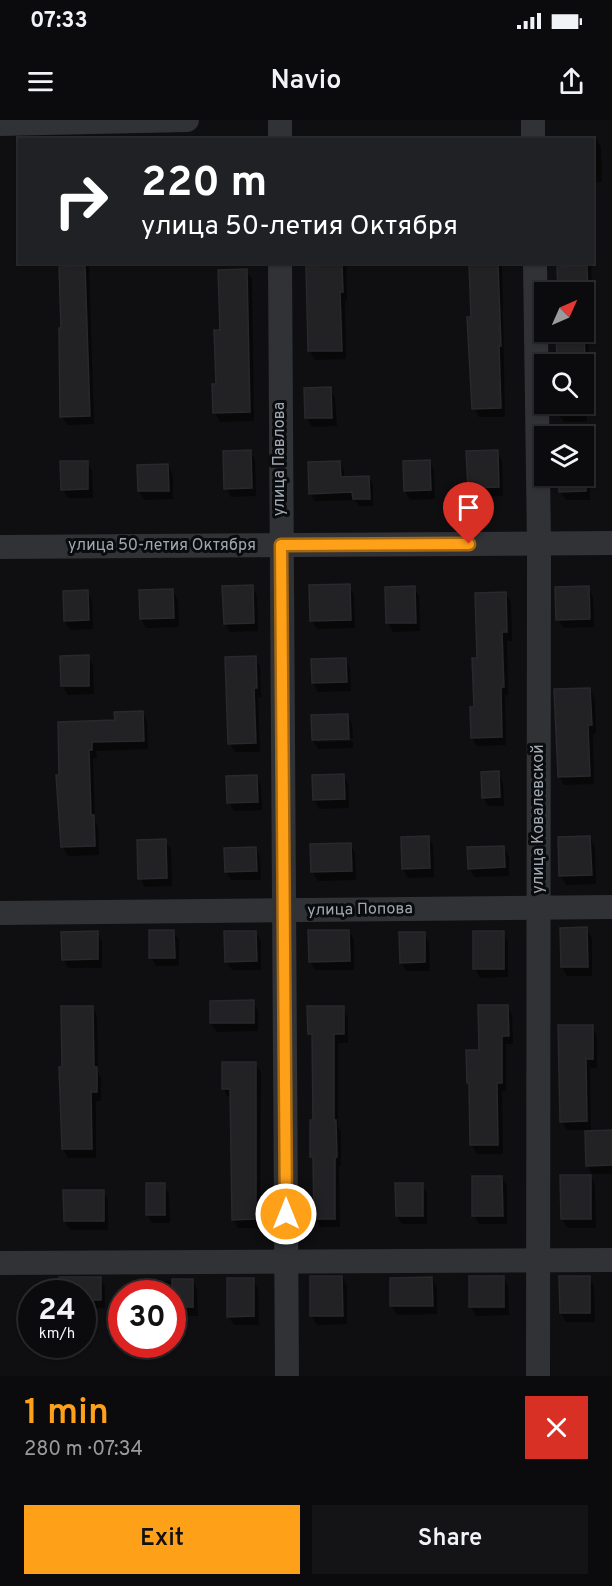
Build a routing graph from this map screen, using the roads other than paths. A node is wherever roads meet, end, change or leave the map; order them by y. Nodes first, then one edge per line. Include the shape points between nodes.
1 (187, 120) edge
2 (280, 120) edge
3 (533, 120) edge
4 (0, 124) edge
5 (280, 138) edge
6 (533, 138) edge
7 (280, 264) edge
8 (535, 264) edge
9 (539, 543) junction
10 (612, 543) edge
11 (281, 545) junction
12 (0, 547) edge
13 (612, 907) edge
14 (539, 908) junction
15 (283, 910) junction
16 (0, 914) edge
17 (539, 1260) junction
18 (612, 1260) edge
19 (286, 1261) junction
20 (0, 1263) edge
21 (287, 1376) edge
22 (538, 1376) edge

1 - 4 street
2 - 5 street
3 - 6 street
7 - 11 street, улица Павлова
8 - 9 street, улица Ковалевской
9 - 10 street, улица 50-летия Октября
9 - 11 street, улица 50-летия Октября
9 - 14 street, улица Ковалевской
11 - 12 street, улица 50-летия Октября
11 - 15 street, улица Павлова
13 - 14 street, улица Попова
14 - 15 street, улица Попова
14 - 17 street, улица Ковалевской
15 - 16 street, улица Попова
15 - 19 street, улица Павлова
17 - 18 street
17 - 19 street
17 - 22 street, улица Ковалевской
19 - 20 street
19 - 21 street, улица Павлова

